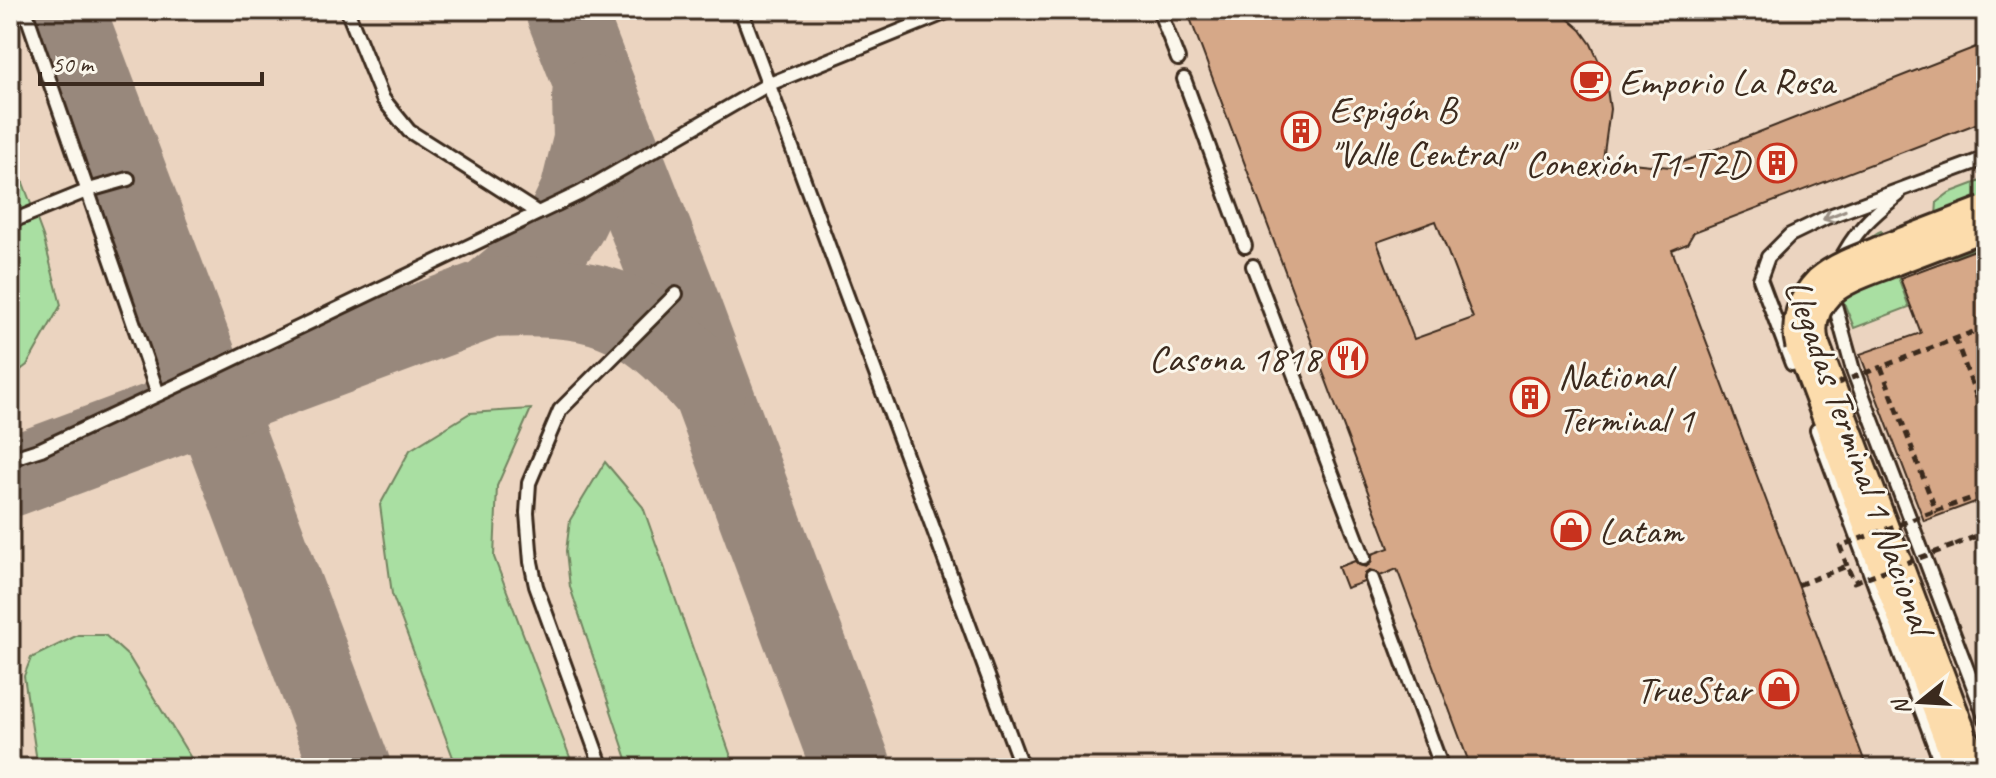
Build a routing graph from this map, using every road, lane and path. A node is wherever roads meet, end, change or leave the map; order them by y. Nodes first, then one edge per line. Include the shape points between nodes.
1 (25, 10) edge
2 (347, 10) edge
3 (741, 10) edge
4 (952, 10) edge
5 (1159, 10) edge
6 (1924, 10) edge
7 (1942, 10) edge
8 (1178, 59) dead end
9 (1184, 79) dead end
10 (767, 85) junction
11 (1986, 158) edge
12 (128, 179) dead end
13 (1907, 187) junction
14 (89, 190) junction
15 (538, 213) junction
16 (1986, 218) edge
17 (10, 222) edge
18 (1245, 246) dead end
19 (1253, 266) dead end
20 (676, 294) dead end
21 (1986, 327) edge
22 (1955, 338) junction
23 (1881, 367) junction
24 (1796, 374) dead end
25 (1838, 383) dead end
26 (158, 394) junction
27 (1812, 416) dead end
28 (1986, 422) edge
29 (10, 459) edge
30 (1986, 493) edge
31 (1936, 511) junction
32 (1986, 532) edge
33 (1884, 550) junction
34 (1364, 558) dead end
35 (1847, 566) junction
36 (1372, 579) dead end
37 (1798, 585) dead end
38 (1986, 719) edge
39 (602, 768) edge
40 (1022, 768) edge
41 (1442, 768) edge
42 (1943, 768) edge
43 (1967, 768) edge

1 - 14 lane
2 - 15 lane via 383,99 409,131
3 - 10 lane
4 - 10 lane
5 - 8 lane
6 - 7 lane
9 - 18 lane
10 - 15 lane
10 - 40 lane
11 - 13 lane, Llegadas Terminal 1 Nacional
12 - 14 lane
13 -> 24 lane, Llegadas Terminal 1 Nacional via 1790,235 1768,257 1760,279
13 - 38 lane via 1849,242 1833,275 1833,299 1853,370
14 - 17 lane
14 - 26 lane
15 - 26 lane
16 - 33 highway, bridge via 1855,269 1826,285 1806,316 1807,344
19 - 34 lane
20 - 39 lane via 560,410 529,483 527,513 536,586
21 - 22 path
22 - 23 path
22 - 28 path
23 - 25 path, bridge
23 - 31 path
26 - 29 lane
27 - 42 lane, Llegadas Terminal 1 Nacional
30 - 31 path
31 - 33 path, bridge
32 - 33 path, bridge via 1955,545
33 - 35 path, bridge via 1854,582
33 - 35 path, bridge via 1840,546
33 - 43 highway
35 - 37 path, bridge
36 - 41 lane

